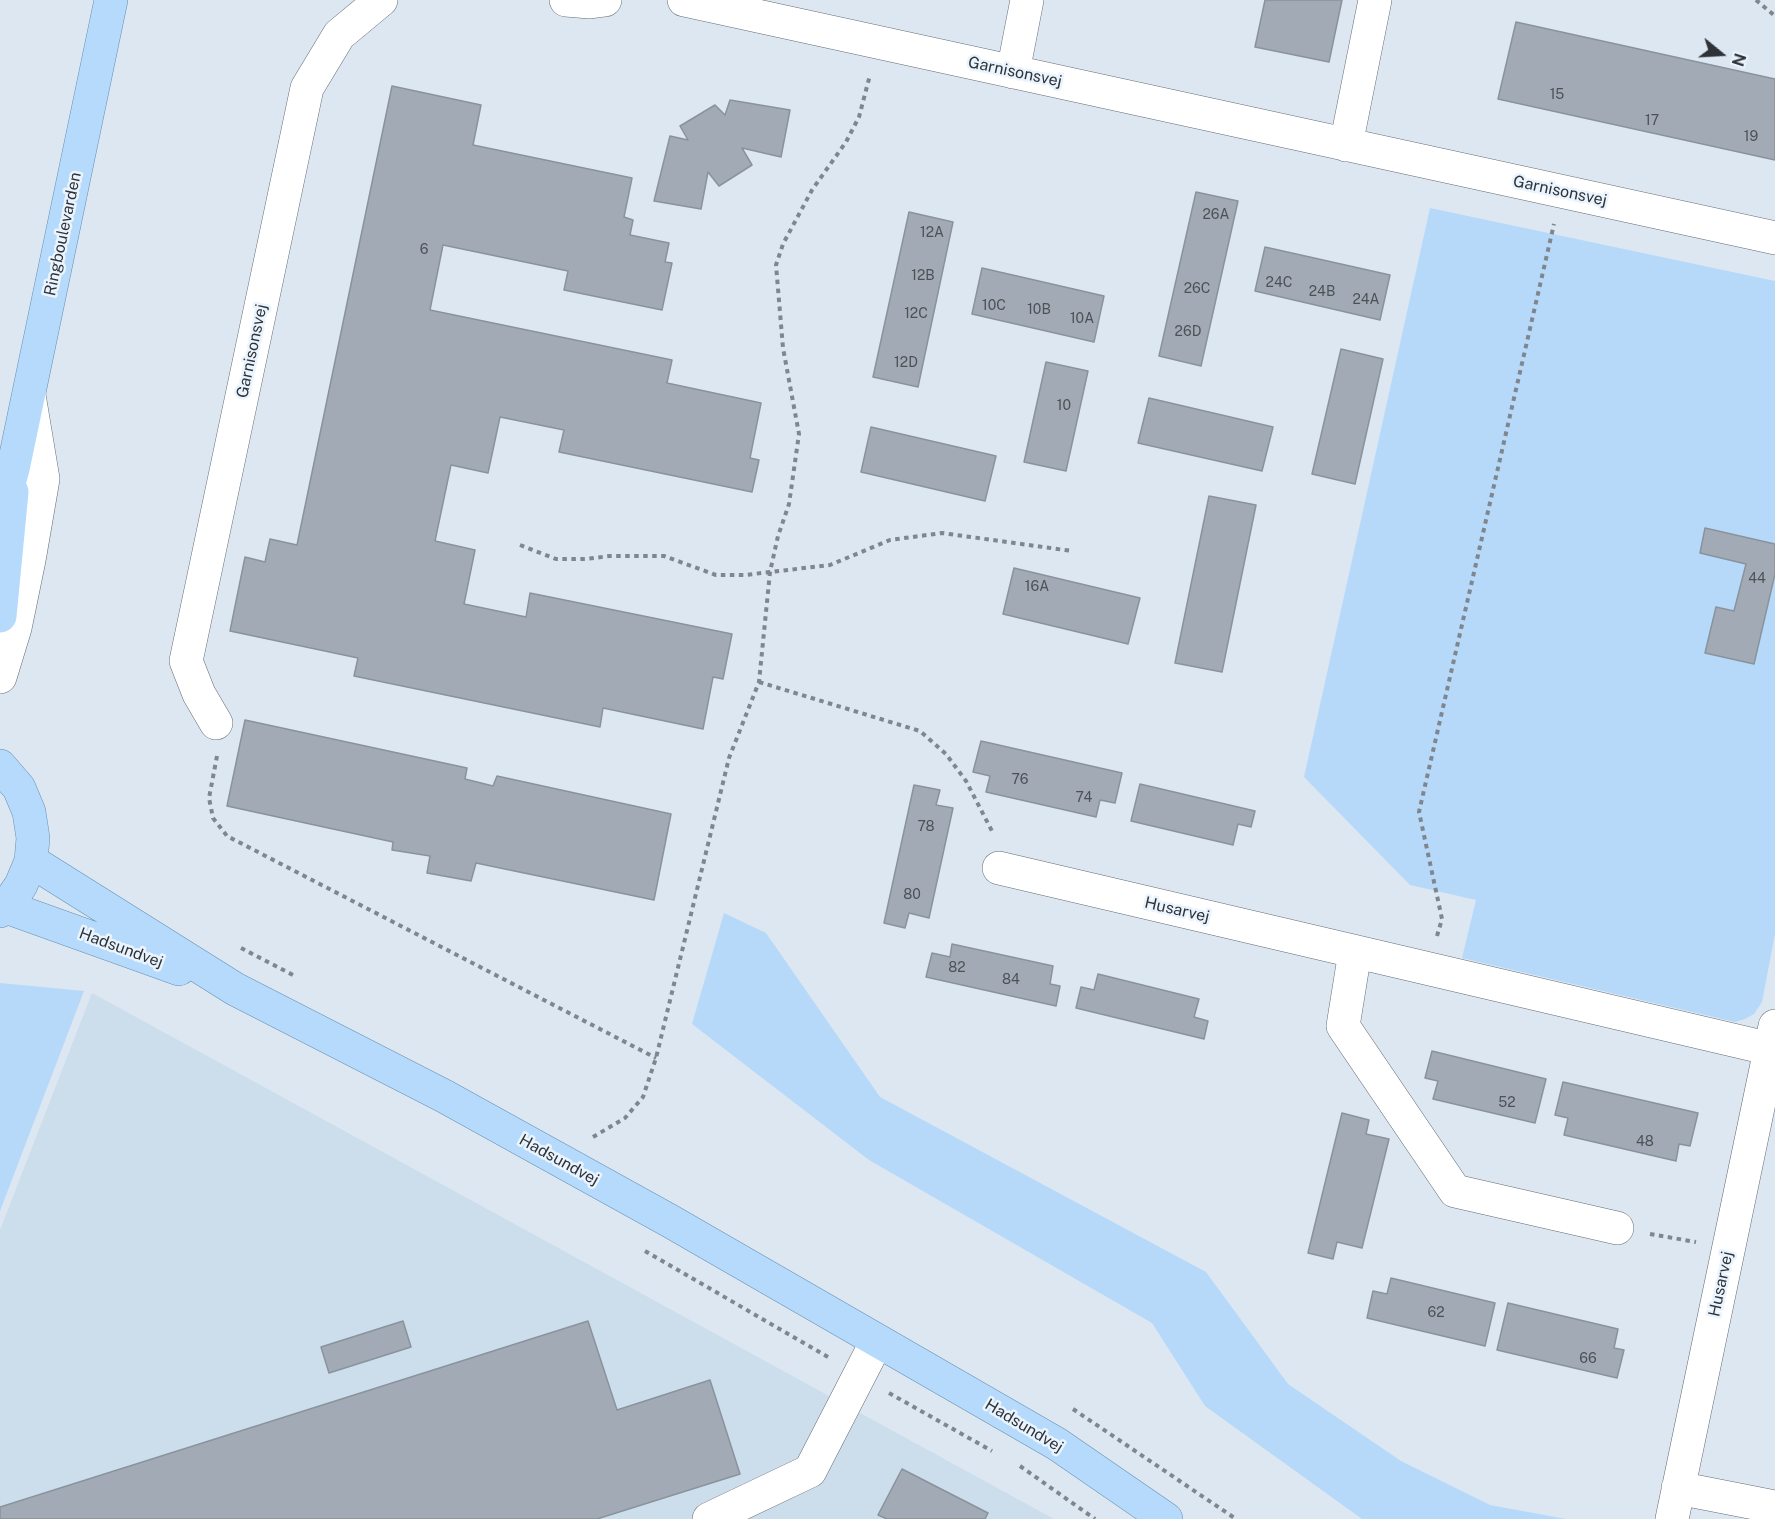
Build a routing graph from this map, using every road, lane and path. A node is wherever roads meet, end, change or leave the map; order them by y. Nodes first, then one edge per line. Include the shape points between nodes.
1 (111, 0) edge
2 (381, 0) edge
3 (566, 0) edge
4 (605, 0) edge
5 (684, 0) edge
6 (1027, 0) edge
7 (1375, 0) edge
8 (1756, 0) edge
9 (1775, 16) edge
10 (876, 42) junction
11 (1013, 72) junction
12 (1346, 144) junction
13 (1562, 192) junction
14 (1775, 238) edge
15 (29, 395) junction
16 (14, 469) junction
17 (0, 514) edge
18 (520, 545) dead end
19 (1072, 551) dead end
20 (770, 572) junction
21 (0, 616) edge
22 (0, 677) edge
23 (759, 681) junction
24 (216, 723) joint
25 (0, 766) edge
26 (31, 861) junction
27 (999, 868) joint
28 (3, 909) edge
29 (1355, 952) junction
30 (1429, 969) junction
31 (236, 989) junction
32 (1773, 1042) edge
33 (656, 1058) junction
34 (593, 1137) dead end
35 (1617, 1228) joint
36 (1729, 1248) junction
37 (644, 1250) dead end
38 (877, 1341) junction
39 (859, 1375) junction
40 (1000, 1455) dead end
41 (1010, 1461) dead end
42 (1678, 1488) junction
43 (753, 1508) edge
44 (1775, 1508) edge
45 (709, 1519) edge
46 (1095, 1519) edge
47 (1166, 1519) edge
48 (1672, 1519) edge

1 - 15 main road, Ringboulevarden
2 - 24 street, Garnisonsvej via 339,35 307,88 186,661
3 - 4 street
5 - 10 street, Garnisonsvej
6 - 11 street
7 - 12 street
8 - 9 path
10 - 11 street, Garnisonsvej
10 - 20 path via 859,117 812,190 776,265 783,348 799,434 789,504
11 - 12 street, Garnisonsvej
12 - 13 street, Garnisonsvej
13 - 14 street, Garnisonsvej
13 - 30 path via 1419,812 1442,920
15 - 16 main road, Ringboulevarden
15 - 22 street via 44,479 15,628
16 - 17 main road, Ringboulevarden
16 - 21 main road, Ringboulevarden
18 - 20 path via 556,559 664,556 717,575
19 - 20 path via 942,532 890,540 830,565
20 - 23 path
23 - 27 path via 920,731 946,754 966,781 993,833
23 - 33 path via 729,758
24 - 33 path via 217,758 209,798 213,818 227,836
25 - 26 main road via 19,788 29,812
26 - 28 main road via 21,885
26 - 31 main road, Hadsundvej
27 - 29 street, Husarvej
28 - 31 main road, Hadsundvej
29 - 30 street, Husarvej
29 - 35 street via 1343,1026 1455,1191
30 - 32 street, Husarvej
31 - 38 main road, Hadsundvej via 444,1096
32 - 36 street, Husarvej
33 - 34 path via 643,1097 625,1118
35 - 36 path
36 - 42 street, Husarvej
37 - 39 path
38 - 39 street
38 - 47 main road, Hadsundvej via 1057,1444
39 - 40 path
39 - 43 street via 810,1471
41 - 46 path
42 - 44 street
42 - 48 street, Husarvej
43 - 45 street

